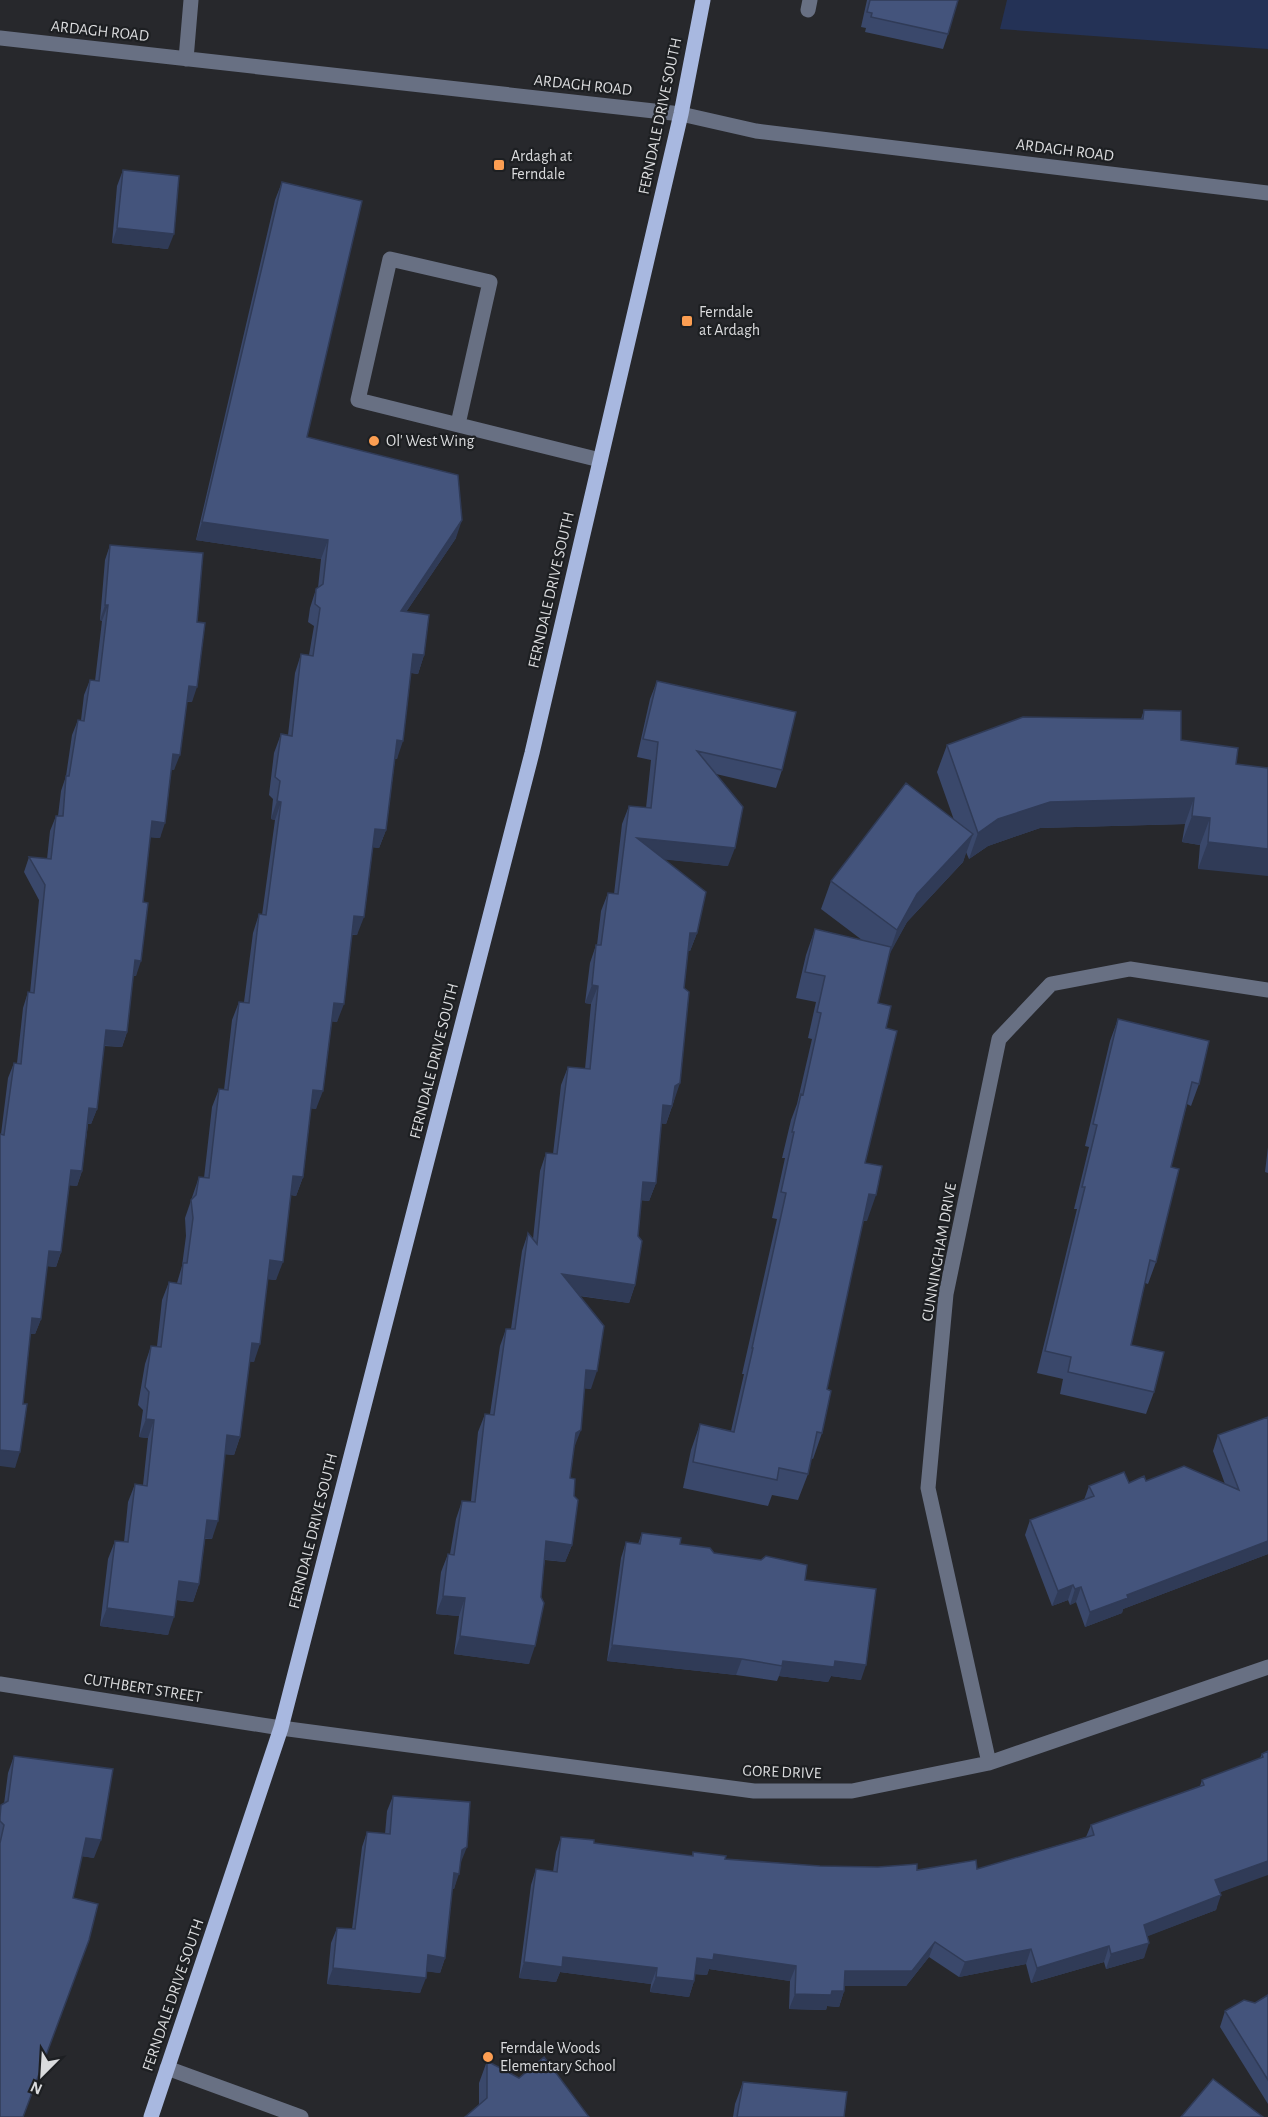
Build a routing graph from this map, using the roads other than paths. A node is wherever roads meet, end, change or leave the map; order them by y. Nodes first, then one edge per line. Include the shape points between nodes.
1 (191, 0) edge
2 (703, 0) edge
3 (0, 38) edge
4 (186, 59) junction
5 (681, 114) junction
6 (1268, 193) edge
7 (458, 424) junction
8 (600, 460) junction
9 (1268, 990) edge
10 (1268, 1667) edge
11 (0, 1684) edge
12 (281, 1728) junction
13 (989, 1763) junction
14 (167, 2068) junction
15 (151, 2117) edge
16 (302, 2117) edge

1 - 4 street
2 - 5 main road, FERNDALE DRIVE SOUTH
3 - 4 street, ARDAGH ROAD
4 - 5 street, ARDAGH ROAD
5 - 6 street, ARDAGH ROAD via 756,131
5 - 8 main road, FERNDALE DRIVE SOUTH
7 - 7 street via 358,400 390,259 490,282
7 - 8 street
8 - 12 main road, FERNDALE DRIVE SOUTH via 532,753
9 - 13 street, CUNNINGHAM DRIVE via 1130,969 1051,984 999,1039 946,1294 928,1488
10 - 13 street, GORE DRIVE
11 - 12 street, CUTHBERT STREET
12 - 13 street, GORE DRIVE via 754,1791 852,1791
12 - 14 main road, FERNDALE DRIVE SOUTH
14 - 15 main road, FERNDALE DRIVE SOUTH
14 - 16 street

